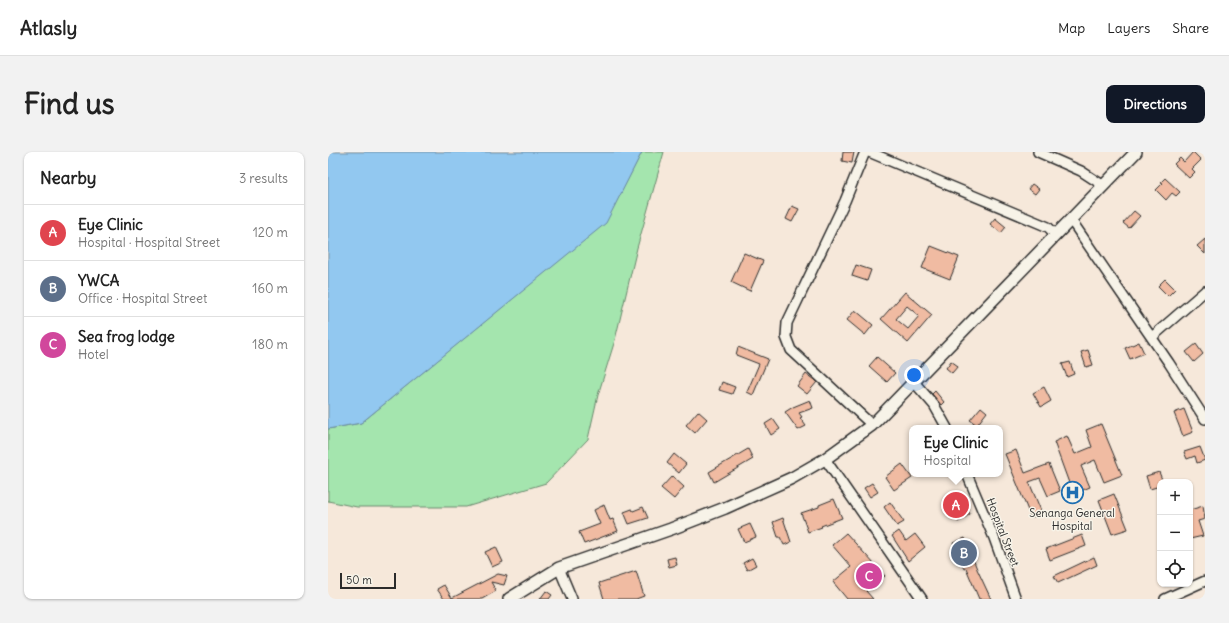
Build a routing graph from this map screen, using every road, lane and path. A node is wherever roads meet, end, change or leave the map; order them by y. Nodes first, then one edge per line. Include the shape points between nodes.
1 (865, 152) edge
2 (869, 152) edge
3 (1038, 152) edge
4 (1136, 152) edge
5 (1104, 186) junction
6 (1071, 220) junction
7 (1056, 235) junction
8 (1205, 291) edge
9 (1152, 337) junction
10 (914, 382) junction
11 (1205, 419) edge
12 (872, 425) junction
13 (945, 425) edge
14 (826, 459) junction
15 (968, 477) edge
16 (559, 568) junction
17 (1205, 581) edge
18 (509, 599) edge
19 (572, 599) edge
20 (922, 599) edge
21 (1016, 599) edge
22 (1165, 599) edge

1 - 12 street via 845,201 787,323 786,337 791,350
2 - 7 street via 1041,224
3 - 5 street via 1081,171
4 - 5 street
5 - 6 street
6 - 7 street
6 - 9 street
7 - 10 street
8 - 9 street
9 - 11 street
10 - 12 street
10 - 13 street via 934,405
12 - 14 street
14 - 16 street via 792,478 725,508
14 - 20 street
15 - 21 street, Hospital Street
16 - 18 street
16 - 19 street
17 - 22 street

